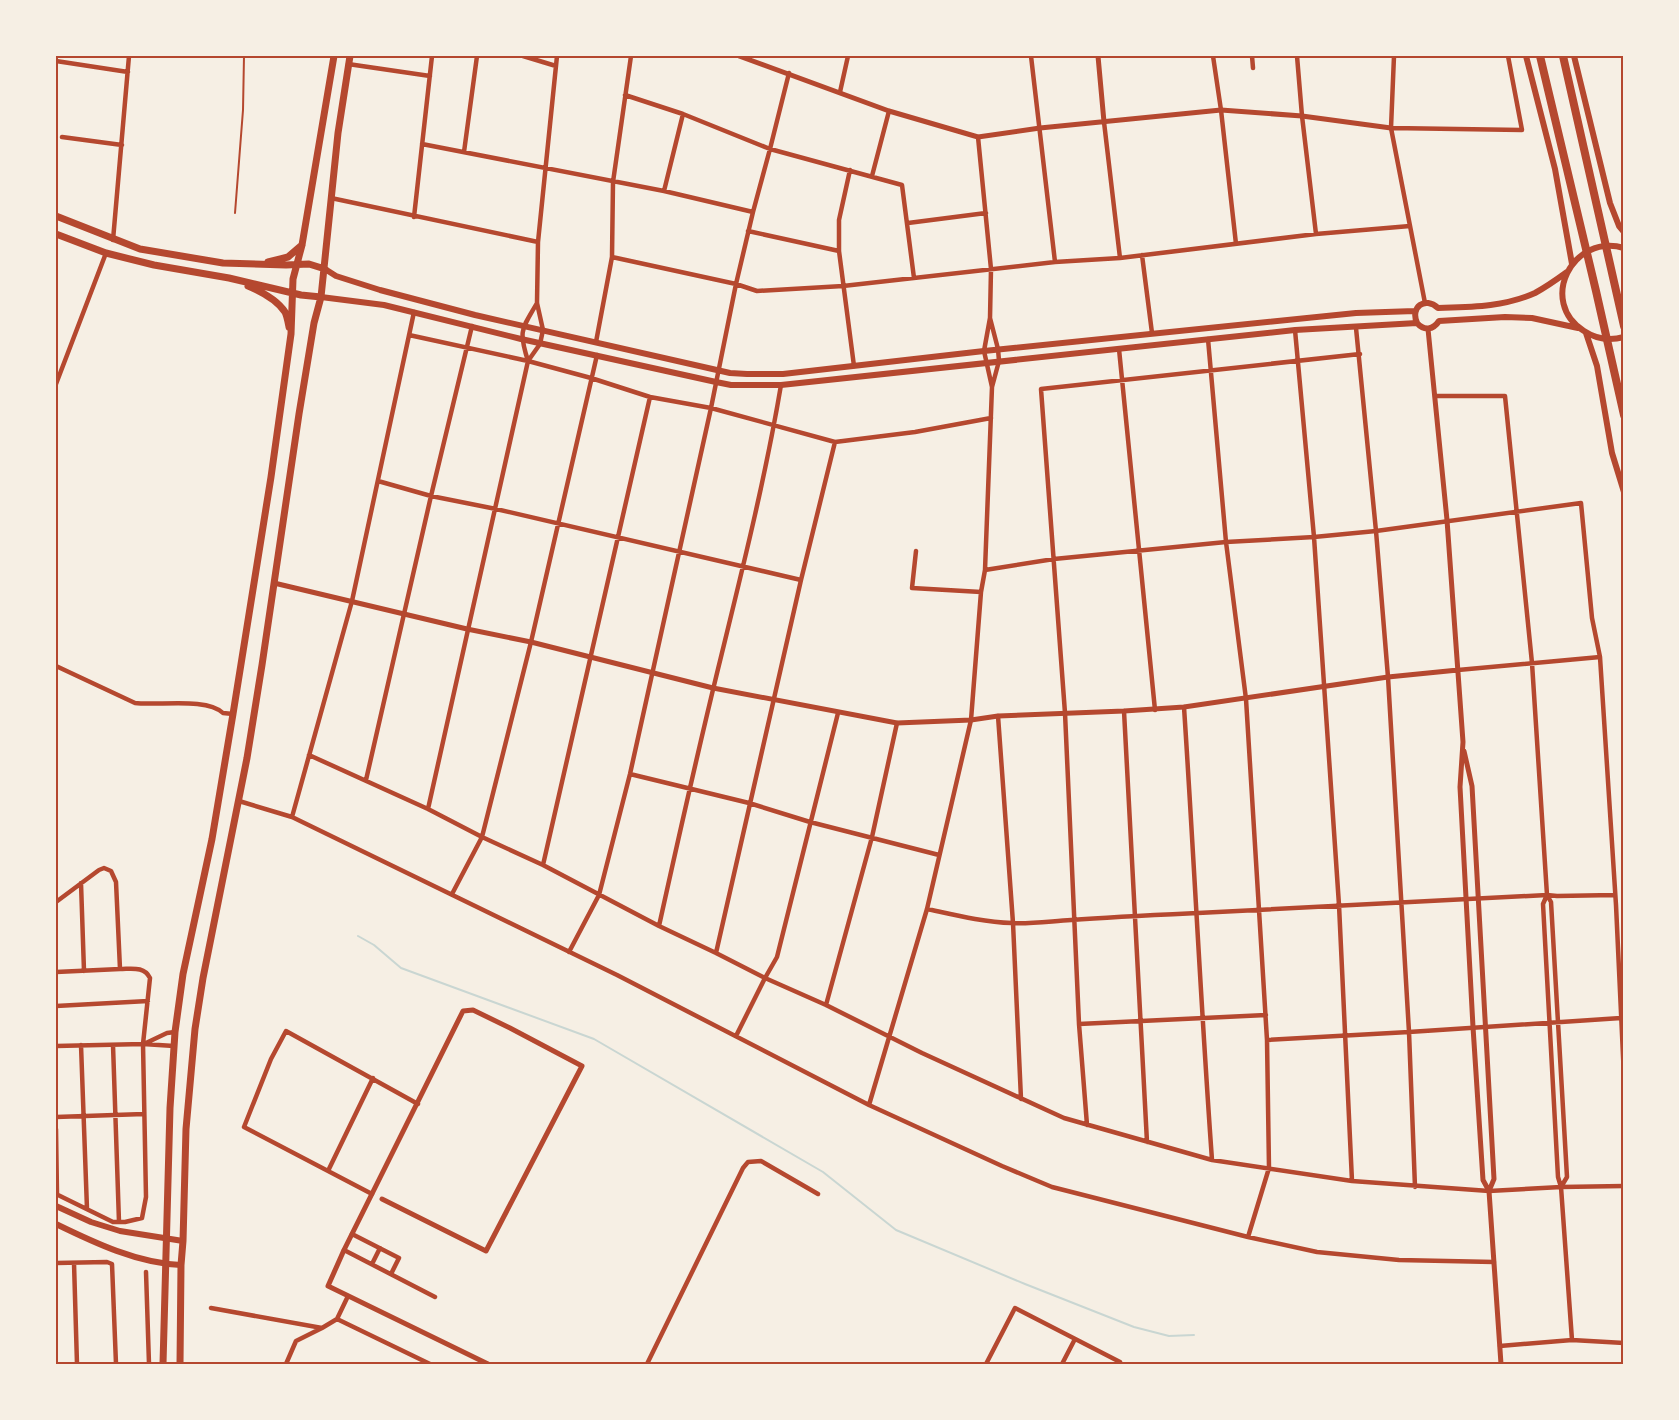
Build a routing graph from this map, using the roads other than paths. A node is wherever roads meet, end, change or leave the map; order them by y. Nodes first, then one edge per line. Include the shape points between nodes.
1 (129, 56) edge
2 (244, 56) edge
3 (334, 56) edge
4 (432, 56) edge
5 (477, 56) edge
6 (523, 56) edge
7 (557, 56) edge
8 (631, 56) edge
9 (739, 56) edge
10 (848, 56) edge
11 (1031, 56) edge
12 (1098, 56) edge
13 (1213, 56) edge
14 (1252, 56) edge
15 (1297, 56) edge
16 (1394, 56) edge
17 (1508, 56) edge
18 (1526, 56) edge
19 (1540, 56) edge
20 (1574, 56) edge
21 (349, 59) edge
22 (1563, 59) edge
23 (56, 61) edge
24 (556, 66) junction
25 (1253, 68) dead end
26 (128, 72) junction
27 (789, 73) junction
28 (430, 76) junction
29 (840, 92) junction
30 (625, 95) junction
31 (1221, 110) junction
32 (889, 111) junction
33 (683, 114) junction
34 (1302, 116) junction
35 (1104, 122) junction
36 (1040, 128) junction
37 (1391, 128) junction
38 (62, 137) dead end
39 (978, 137) junction
40 (422, 144) junction
41 (122, 146) junction
42 (770, 149) junction
43 (464, 152) junction
44 (545, 168) junction
45 (850, 170) junction
46 (872, 176) junction
47 (613, 182) junction
48 (664, 191) junction
49 (331, 198) junction
50 (753, 212) junction
51 (235, 213) dead end
52 (986, 213) junction
53 (56, 216) edge
54 (414, 217) junction
55 (908, 223) junction
56 (1410, 226) junction
57 (748, 231) junction
58 (1623, 232) edge
59 (56, 234) edge
60 (1316, 234) junction
61 (113, 240) junction
62 (538, 242) junction
63 (1236, 244) junction
64 (302, 245) junction
65 (1623, 248) edge
66 (839, 251) junction
67 (106, 253) junction
68 (1142, 255) junction
69 (612, 257) junction
70 (1120, 258) junction
71 (1055, 262) junction
72 (254, 264) junction
73 (1572, 264) junction
74 (296, 265) junction
75 (325, 269) junction
76 (991, 269) junction
77 (1567, 272) junction
78 (229, 278) junction
79 (914, 278) junction
80 (736, 284) junction
81 (843, 286) junction
82 (293, 292) junction
83 (321, 297) junction
84 (537, 303) junction
85 (1425, 303) junction
86 (1438, 309) junction
87 (1415, 311) junction
88 (414, 312) junction
89 (990, 318) junction
90 (1439, 321) junction
91 (1417, 323) junction
92 (524, 325) junction
93 (472, 326) junction
94 (1623, 326) edge
95 (1356, 328) junction
96 (1578, 328) junction
97 (1428, 329) junction
98 (543, 330) junction
99 (1295, 330) junction
100 (1152, 333) junction
101 (1586, 333) junction
102 (291, 334) junction
103 (409, 335) junction
104 (1623, 337) edge
105 (521, 339) junction
106 (1208, 339) junction
107 (596, 342) junction
108 (540, 344) junction
109 (467, 347) junction
110 (998, 349) junction
111 (1119, 349) junction
112 (984, 351) junction
113 (1360, 354) junction
114 (597, 355) junction
115 (528, 361) junction
116 (999, 361) junction
117 (1297, 361) junction
118 (986, 363) junction
119 (854, 366) junction
120 (719, 370) junction
121 (1210, 370) junction
122 (591, 378) junction
123 (1123, 379) junction
124 (716, 382) junction
125 (56, 384) edge
126 (781, 385) junction
127 (992, 387) junction
128 (1435, 396) junction
129 (651, 397) junction
130 (711, 408) junction
131 (1623, 416) edge
132 (991, 418) junction
133 (774, 424) junction
134 (835, 442) junction
135 (378, 482) junction
136 (1623, 492) edge
137 (431, 496) junction
138 (496, 509) junction
139 (1517, 511) junction
140 (1447, 520) junction
141 (558, 523) junction
142 (1376, 531) junction
143 (619, 537) junction
144 (1314, 537) junction
145 (1226, 542) junction
146 (1139, 550) junction
147 (680, 551) junction
148 (916, 551) dead end
149 (1054, 559) junction
150 (743, 567) junction
151 (985, 570) junction
152 (801, 580) junction
153 (274, 583) junction
154 (981, 592) junction
155 (352, 601) junction
156 (405, 614) junction
157 (467, 629) junction
158 (531, 642) junction
159 (592, 657) junction
160 (1600, 657) junction
161 (1532, 663) junction
162 (56, 666) edge
163 (1458, 670) junction
164 (653, 672) junction
165 (1388, 677) junction
166 (1324, 687) junction
167 (714, 688) junction
168 (774, 699) junction
169 (1246, 699) junction
170 (1184, 707) junction
171 (1155, 710) junction
172 (1124, 711) junction
173 (838, 713) junction
174 (1065, 713) junction
175 (233, 714) junction
176 (998, 716) junction
177 (971, 720) junction
178 (897, 723) junction
179 (1463, 742) junction
180 (309, 755) junction
181 (630, 774) junction
182 (366, 780) junction
183 (689, 788) junction
184 (240, 801) junction
185 (749, 803) junction
186 (428, 809) junction
187 (292, 817) junction
188 (810, 822) junction
189 (482, 837) junction
190 (872, 837) junction
191 (939, 855) junction
192 (543, 865) junction
193 (81, 883) junction
194 (452, 894) junction
195 (1547, 894) junction
196 (1615, 895) junction
197 (599, 896) junction
198 (1466, 898) junction
199 (1478, 898) junction
200 (56, 902) edge
201 (1401, 903) junction
202 (1339, 905) junction
203 (927, 909) junction
204 (1260, 911) junction
205 (1198, 913) junction
206 (1135, 917) junction
207 (1074, 920) junction
208 (1013, 923) junction
209 (659, 926) junction
210 (569, 952) junction
211 (716, 953) junction
212 (1621, 962) edge
213 (120, 969) junction
214 (84, 971) junction
215 (56, 972) edge
216 (765, 978) junction
217 (148, 1001) junction
218 (826, 1005) junction
219 (56, 1006) edge
220 (1266, 1015) junction
221 (1202, 1018) junction
222 (1621, 1018) junction
223 (1141, 1022) junction
224 (1549, 1023) junction
225 (1559, 1023) junction
226 (1079, 1024) junction
227 (1486, 1026) junction
228 (1473, 1027) junction
229 (175, 1032) junction
230 (1409, 1032) junction
231 (889, 1035) junction
232 (1345, 1035) junction
233 (736, 1036) junction
234 (1267, 1040) junction
235 (143, 1044) junction
236 (81, 1045) junction
237 (113, 1045) junction
238 (56, 1046) edge
239 (174, 1046) junction
240 (1623, 1077) edge
241 (373, 1078) junction
242 (1021, 1098) junction
243 (418, 1104) junction
244 (870, 1105) junction
245 (144, 1114) junction
246 (115, 1115) junction
247 (84, 1116) junction
248 (56, 1117) edge
249 (1087, 1125) junction
250 (56, 1128) edge
251 (1147, 1142) junction
252 (56, 1146) edge
253 (1212, 1160) junction
254 (1269, 1168) junction
255 (328, 1172) junction
256 (1352, 1181) junction
257 (1623, 1186) edge
258 (1415, 1187) junction
259 (1561, 1187) junction
260 (1489, 1191) junction
261 (56, 1194) edge
262 (372, 1194) junction
263 (818, 1194) dead end
264 (382, 1199) dead end
265 (56, 1206) edge
266 (87, 1209) junction
267 (119, 1222) junction
268 (56, 1224) edge
269 (352, 1234) junction
270 (1248, 1237) junction
271 (166, 1238) junction
272 (183, 1241) junction
273 (380, 1248) junction
274 (344, 1250) junction
275 (1494, 1262) junction
276 (56, 1263) edge
277 (74, 1263) junction
278 (165, 1264) junction
279 (372, 1264) junction
280 (181, 1265) junction
281 (146, 1272) dead end
282 (391, 1274) junction
283 (348, 1296) junction
284 (435, 1297) dead end
285 (211, 1308) dead end
286 (337, 1319) junction
287 (322, 1328) junction
288 (1075, 1339) junction
289 (1572, 1340) junction
290 (1623, 1343) edge
291 (1500, 1346) junction
292 (76, 1365) edge
293 (116, 1365) edge
294 (149, 1365) edge
295 (163, 1365) edge
296 (180, 1365) edge
297 (286, 1365) edge
298 (430, 1365) edge
299 (488, 1365) edge
300 (647, 1365) edge
301 (986, 1365) edge
302 (1062, 1365) edge
303 (1119, 1365) edge
304 (1501, 1365) edge

1 - 26 street
2 - 51 lane
3 - 64 main road
4 - 28 street
5 - 43 street
6 - 24 street
7 - 24 street
8 - 30 street
9 - 27 street
10 - 29 street
11 - 36 street
12 - 35 street
13 - 31 street
14 - 25 street
15 - 34 street
16 - 37 street
17 - 37 street via 1522,130
18 - 73 main road via 1555,169
19 - 131 highway
20 - 58 main road via 1610,202
21 - 28 street
21 - 49 main road
22 - 94 highway
23 - 26 street
24 - 44 street
26 - 41 street
27 - 29 street
27 - 42 street
28 - 40 street
29 - 32 street
30 - 33 street
30 - 47 street
31 - 34 street
31 - 35 street
31 - 63 street
32 - 39 street
32 - 46 street
33 - 42 street
33 - 48 street
34 - 37 street
34 - 60 street
35 - 36 street
35 - 70 street
36 - 39 street
36 - 71 street
37 - 56 street
38 - 41 street
39 - 52 street
40 - 43 street
40 - 54 street
41 - 61 street
42 - 45 street
42 - 50 street
43 - 44 street
44 - 47 street
44 - 62 street
45 - 46 street
45 - 66 street via 839,220
46 - 55 street via 902,185
47 - 48 street
47 - 69 street
48 - 50 street
49 - 54 street
49 - 75 main road
50 - 57 street
52 - 55 street
52 - 76 street
53 - 61 main road
54 - 62 street
55 - 79 street
56 - 60 street
56 - 85 street
57 - 66 street
57 - 80 street
59 - 67 main road
60 - 63 street
61 - 72 main road via 200,260
62 - 84 street
63 - 68 street
64 - 72 main road via 288,257
64 - 74 main road
65 - 73 main road via 1600,246
66 - 81 street
67 - 78 main road
67 - 125 street
68 - 70 street
68 - 100 street
69 - 80 street
69 - 107 street
70 - 71 street
71 - 76 street
72 - 74 main road
73 - 77 main road
74 - 75 main road
74 - 82 main road
75 - 83 main road
75 - 92 main road via 380,290
76 - 79 street
76 - 89 street
77 - 86 main road via 1520,299
77 - 96 main road via 1563,302
78 - 82 main road
78 - 102 main road via 272,299 285,312
79 - 81 street
80 - 81 street via 757,291
80 - 120 street
81 - 119 street
82 - 83 main road
82 - 102 main road
83 - 88 main road
83 - 153 main road via 303,385
84 - 92 street
84 - 98 street
85 - 86 main road
85 - 87 main road
86 - 90 main road
87 - 91 main road
87 - 100 main road
88 - 93 main road
88 - 103 street
89 - 110 street
89 - 112 street
90 - 96 main road via 1532,318
90 - 97 main road
91 - 95 main road
91 - 97 main road
92 - 98 main road
92 - 105 street
93 - 105 main road
93 - 109 street
95 - 99 main road
95 - 113 street
96 - 101 main road
97 - 128 street
98 - 107 main road
98 - 108 street
99 - 106 main road
99 - 117 street
100 - 110 main road
101 - 104 main road via 1602,339
101 - 136 main road via 1597,366
102 - 175 main road
103 - 109 street
103 - 135 street
105 - 108 main road
105 - 115 street
106 - 111 main road
106 - 121 street
107 - 120 main road
108 - 114 main road
108 - 115 street
109 - 115 street
109 - 137 street
110 - 112 main road
110 - 116 street
111 - 116 main road
111 - 123 street
112 - 118 street
112 - 119 main road
113 - 117 street
113 - 142 street
114 - 122 street
114 - 124 main road
115 - 122 street
115 - 138 street
116 - 118 main road
116 - 127 street
117 - 121 street
117 - 144 street
118 - 126 main road
118 - 127 street
119 - 120 main road via 747,375
120 - 124 street
121 - 123 street
121 - 145 street
122 - 129 street
122 - 141 street
123 - 146 street
123 - 149 street via 1041,389
124 - 126 main road
124 - 130 street
126 - 133 street
127 - 132 street
128 - 139 street via 1505,396
128 - 140 street
129 - 130 street
129 - 143 street
130 - 133 street
130 - 147 street
132 - 134 street
132 - 151 street
133 - 134 street
133 - 150 street
134 - 152 street
135 - 137 street
135 - 155 street
137 - 138 street
137 - 156 street
138 - 141 street
138 - 157 street
139 - 140 street
139 - 160 street via 1581,503 1592,618
139 - 161 street
140 - 142 street
140 - 163 street
141 - 143 street
141 - 158 street
142 - 144 street
142 - 165 street
143 - 147 street
143 - 159 street
144 - 145 street
144 - 166 street
145 - 146 street
145 - 169 street
146 - 149 street
146 - 171 street
147 - 150 street
147 - 164 street
148 - 154 street via 912,588
149 - 151 street
149 - 174 street
150 - 152 street
150 - 167 street
151 - 154 street
152 - 168 street
153 - 155 street
153 - 184 main road
154 - 177 street
155 - 156 street
155 - 180 street
156 - 157 street
156 - 182 street
157 - 158 street
157 - 186 street
158 - 159 street
158 - 189 street
159 - 164 street
159 - 192 street
160 - 161 street
160 - 196 street
161 - 163 street
161 - 195 street
162 - 175 street via 135,702 190,704
163 - 165 street
163 - 179 street
164 - 167 street
164 - 181 street
165 - 166 street
165 - 201 street
166 - 169 street
166 - 202 street
167 - 168 street
167 - 183 street
168 - 173 street
168 - 185 street
169 - 170 street
169 - 204 street
170 - 171 street
170 - 205 street
171 - 172 street
172 - 174 street
172 - 206 street
173 - 178 street
173 - 188 street
174 - 176 street
174 - 207 street
175 - 229 main road
176 - 177 street
176 - 208 street
177 - 178 street
177 - 191 street
178 - 190 street
179 - 198 street via 1460,787
179 - 199 street via 1472,786
180 - 182 street
180 - 187 street
181 - 183 street
181 - 197 street
182 - 186 street
183 - 185 street
183 - 209 street
184 - 187 street
184 - 272 main road via 195,1029 186,1129
185 - 188 street
185 - 211 street
186 - 189 street
187 - 194 street
188 - 190 street
188 - 216 street via 777,957
189 - 192 street
189 - 194 street
190 - 191 street
190 - 218 street
191 - 203 street
192 - 197 street
193 - 200 street
193 - 213 street via 104,868 114,876
193 - 214 street
194 - 210 street
195 - 196 street
195 - 199 street
195 - 224 street via 1542,904
195 - 225 street via 1551,902
196 - 212 street
197 - 209 street
197 - 210 street
198 - 199 street
198 - 201 street
198 - 228 street
199 - 227 street
201 - 202 street
201 - 230 street
202 - 204 street
202 - 232 street
203 - 208 street
203 - 231 street
204 - 205 street
204 - 220 street
205 - 206 street
205 - 221 street
206 - 207 street
206 - 223 street
207 - 208 street
207 - 226 street
208 - 242 street
209 - 211 street
210 - 233 street
211 - 216 street
212 - 222 street
213 - 214 street
213 - 217 street via 147,972
214 - 215 street
216 - 218 street
216 - 233 street
217 - 219 street
217 - 235 street
218 - 231 street
220 - 221 street
220 - 234 street
221 - 223 street
221 - 253 street
222 - 225 street
222 - 240 street
223 - 226 street
223 - 251 street
224 - 225 street
224 - 227 street
224 - 259 street
225 - 259 street via 1567,1177
226 - 249 street
227 - 228 street
227 - 260 street via 1494,1179
228 - 230 street
228 - 260 street via 1483,1180
229 - 235 street
229 - 239 main road
230 - 232 street
230 - 258 street
231 - 242 street
231 - 244 street
232 - 234 street
232 - 256 street
233 - 244 street
234 - 254 street
235 - 237 street
235 - 239 street
235 - 245 street
236 - 237 street
236 - 238 street
236 - 247 street
237 - 246 street
239 - 271 main road
241 - 243 street
241 - 255 street
241 - 255 street via 286,1031 271,1059 244,1126
242 - 249 street
243 - 262 street
243 - 264 street via 464,1011 473,1010 582,1065 486,1251
244 - 270 street via 1052,1187
245 - 246 street
245 - 267 street via 146,1197 142,1218
246 - 247 street
246 - 267 street
247 - 248 street
247 - 266 street
249 - 251 street
250 - 252 street
251 - 253 street
252 - 261 street
253 - 254 street
254 - 256 street
254 - 270 street
255 - 262 street
256 - 258 street
257 - 259 street
258 - 260 street
259 - 260 street
259 - 289 street
260 - 275 street
261 - 266 street
262 - 269 street
263 - 300 street via 761,1161 748,1162
265 - 271 main road via 120,1231
266 - 267 street
268 - 278 main road via 99,1245
269 - 273 street
269 - 274 street
270 - 275 street via 1317,1252 1399,1260
271 - 272 main road
271 - 278 main road
272 - 280 main road
273 - 279 street
273 - 282 street via 399,1258
274 - 279 street
274 - 283 street via 328,1286
275 - 291 street
276 - 277 street
277 - 292 street
277 - 293 street via 112,1264
278 - 280 main road
278 - 295 main road
279 - 282 street
280 - 296 main road
281 - 294 street
282 - 284 street
283 - 286 street
283 - 299 street
285 - 287 street
286 - 287 street
286 - 298 street
287 - 297 street via 296,1341
288 - 301 street via 1015,1308
288 - 302 street
288 - 303 street via 1120,1362
289 - 290 street
289 - 291 street
291 - 304 street

